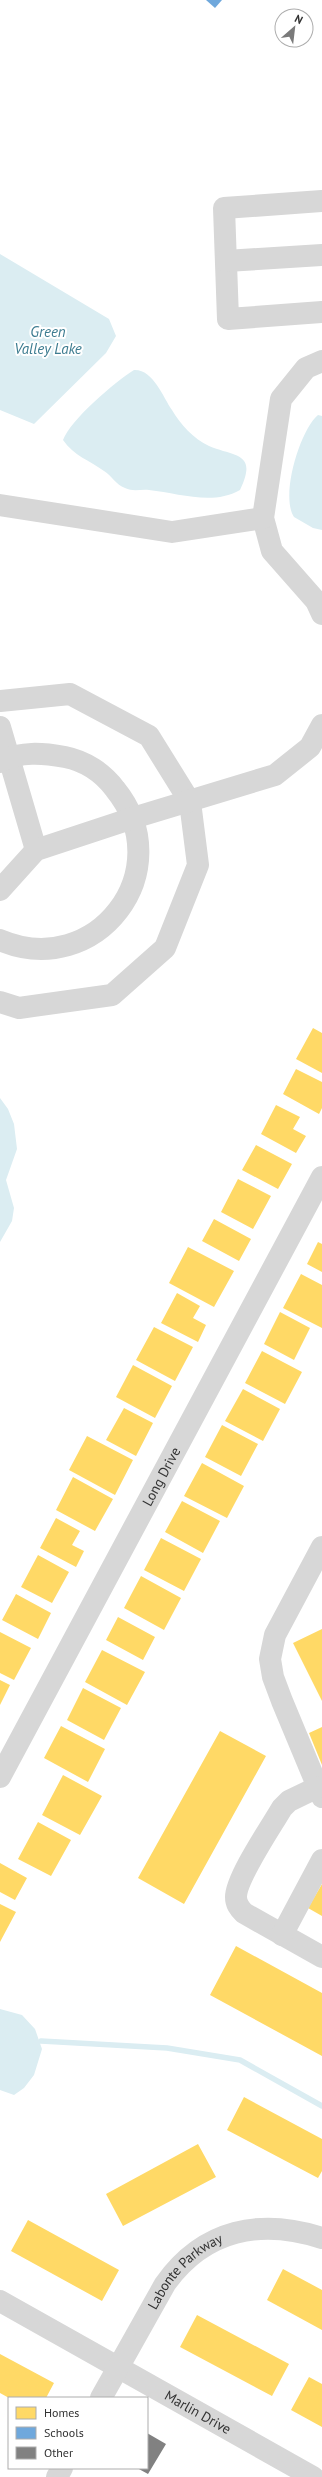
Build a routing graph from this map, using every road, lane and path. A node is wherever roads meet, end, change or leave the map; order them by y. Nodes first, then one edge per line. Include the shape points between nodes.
1 (322, 202) edge
2 (322, 255) edge
3 (226, 261) junction
4 (322, 312) edge
5 (322, 361) edge
6 (0, 505) edge
7 (263, 518) junction
8 (322, 614) edge
9 (0, 701) edge
10 (322, 725) edge
11 (0, 727) edge
12 (4, 760) edge
13 (190, 802) junction
14 (133, 818) junction
15 (36, 850) junction
16 (0, 890) edge
17 (0, 940) edge
18 (0, 1002) edge
19 (322, 1177) edge
20 (322, 1547) edge
21 (0, 1777) edge
22 (320, 1792) edge
23 (322, 1860) edge
24 (282, 1935) junction
25 (322, 1957) edge
26 (322, 2238) edge
27 (0, 2301) edge
28 (118, 2368) junction
29 (102, 2397) edge
30 (313, 2477) edge

1 - 3 street via 224,208
2 - 3 street
3 - 4 street via 228,319
5 - 7 street via 306,368 281,399
6 - 7 street via 172,532
7 - 8 street via 272,551 316,601
9 - 13 street via 70,694 149,736
10 - 13 street via 310,747 275,775
11 - 12 street
12 - 14 street via 42,752 76,759 105,777 127,803
12 - 15 street
13 - 14 street
13 - 18 street via 198,865 165,948 112,995 19,1008
14 - 15 street
14 - 17 street via 138,835 138,869 126,901 104,927 78,943 47,950 16,946
15 - 16 street
19 - 21 street, Long Drive
20 - 22 street via 275,1635 270,1659 273,1677 282,1701
22 - 24 street via 296,1797 282,1808 237,1890 238,1906 244,1913
23 - 24 street
24 - 25 street
26 - 28 street, Labonte Parkway via 287,2228 267,2227 230,2235 195,2251 174,2271
27 - 28 street, Marlin Drive
28 - 29 street, Labonte Parkway
28 - 30 street, Marlin Drive

